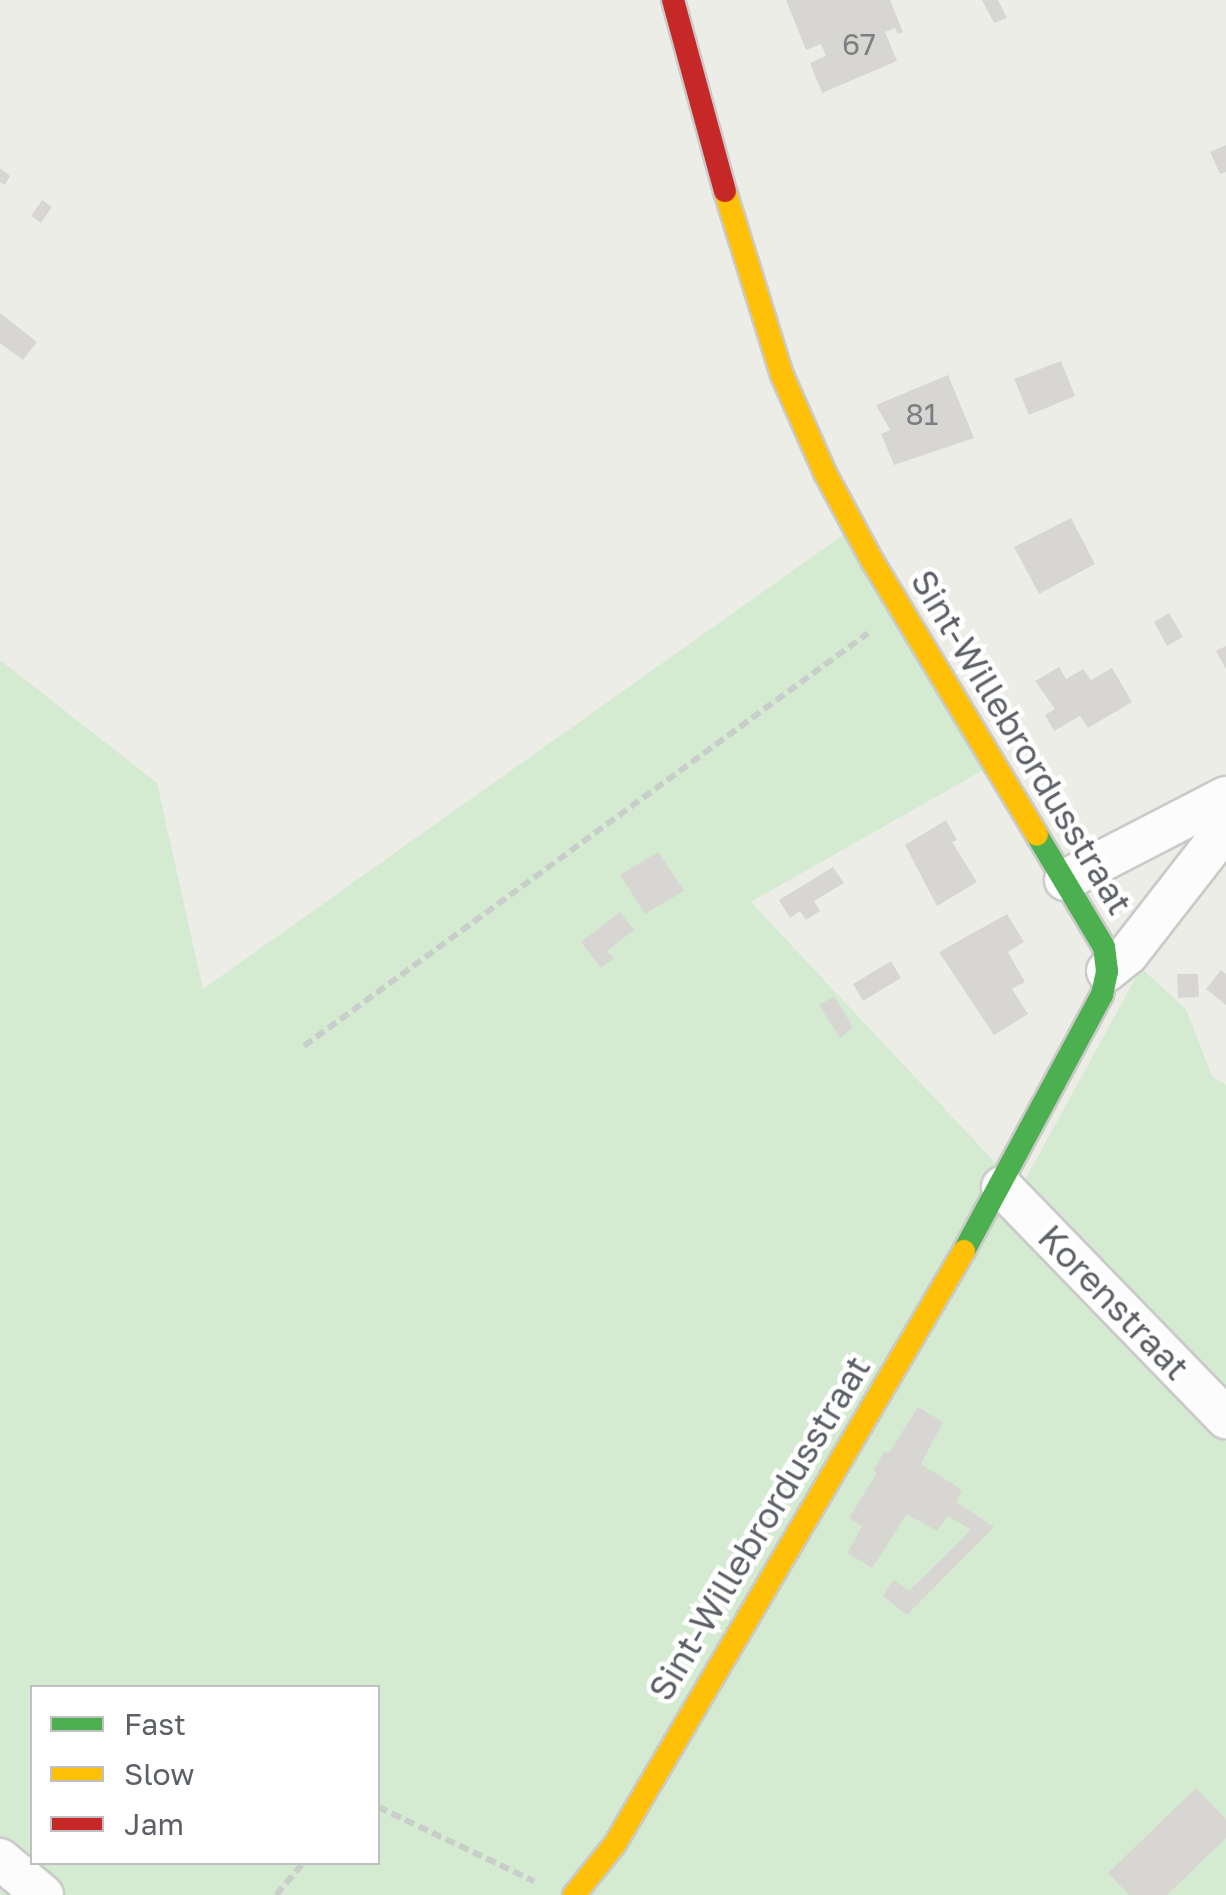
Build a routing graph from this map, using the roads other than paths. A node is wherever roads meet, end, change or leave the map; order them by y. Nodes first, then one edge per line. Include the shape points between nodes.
1 (673, 0) edge
2 (1226, 798) edge
3 (1226, 828) edge
4 (1065, 880) junction
5 (1107, 970) junction
6 (1002, 1187) junction
7 (1226, 1418) edge
8 (0, 1859) edge
9 (43, 1895) edge
10 (574, 1895) edge

1 - 4 street, Sint-Willebrordusstraat via 746,266 782,376 825,473
2 - 4 street
3 - 5 street via 1128,954
4 - 5 street, Sint-Willebrordusstraat via 1104,947
5 - 6 street, Sint-Willebrordusstraat via 1102,995
6 - 7 street, Korenstraat
6 - 10 street, Sint-Willebrordusstraat via 615,1844
8 - 9 street

